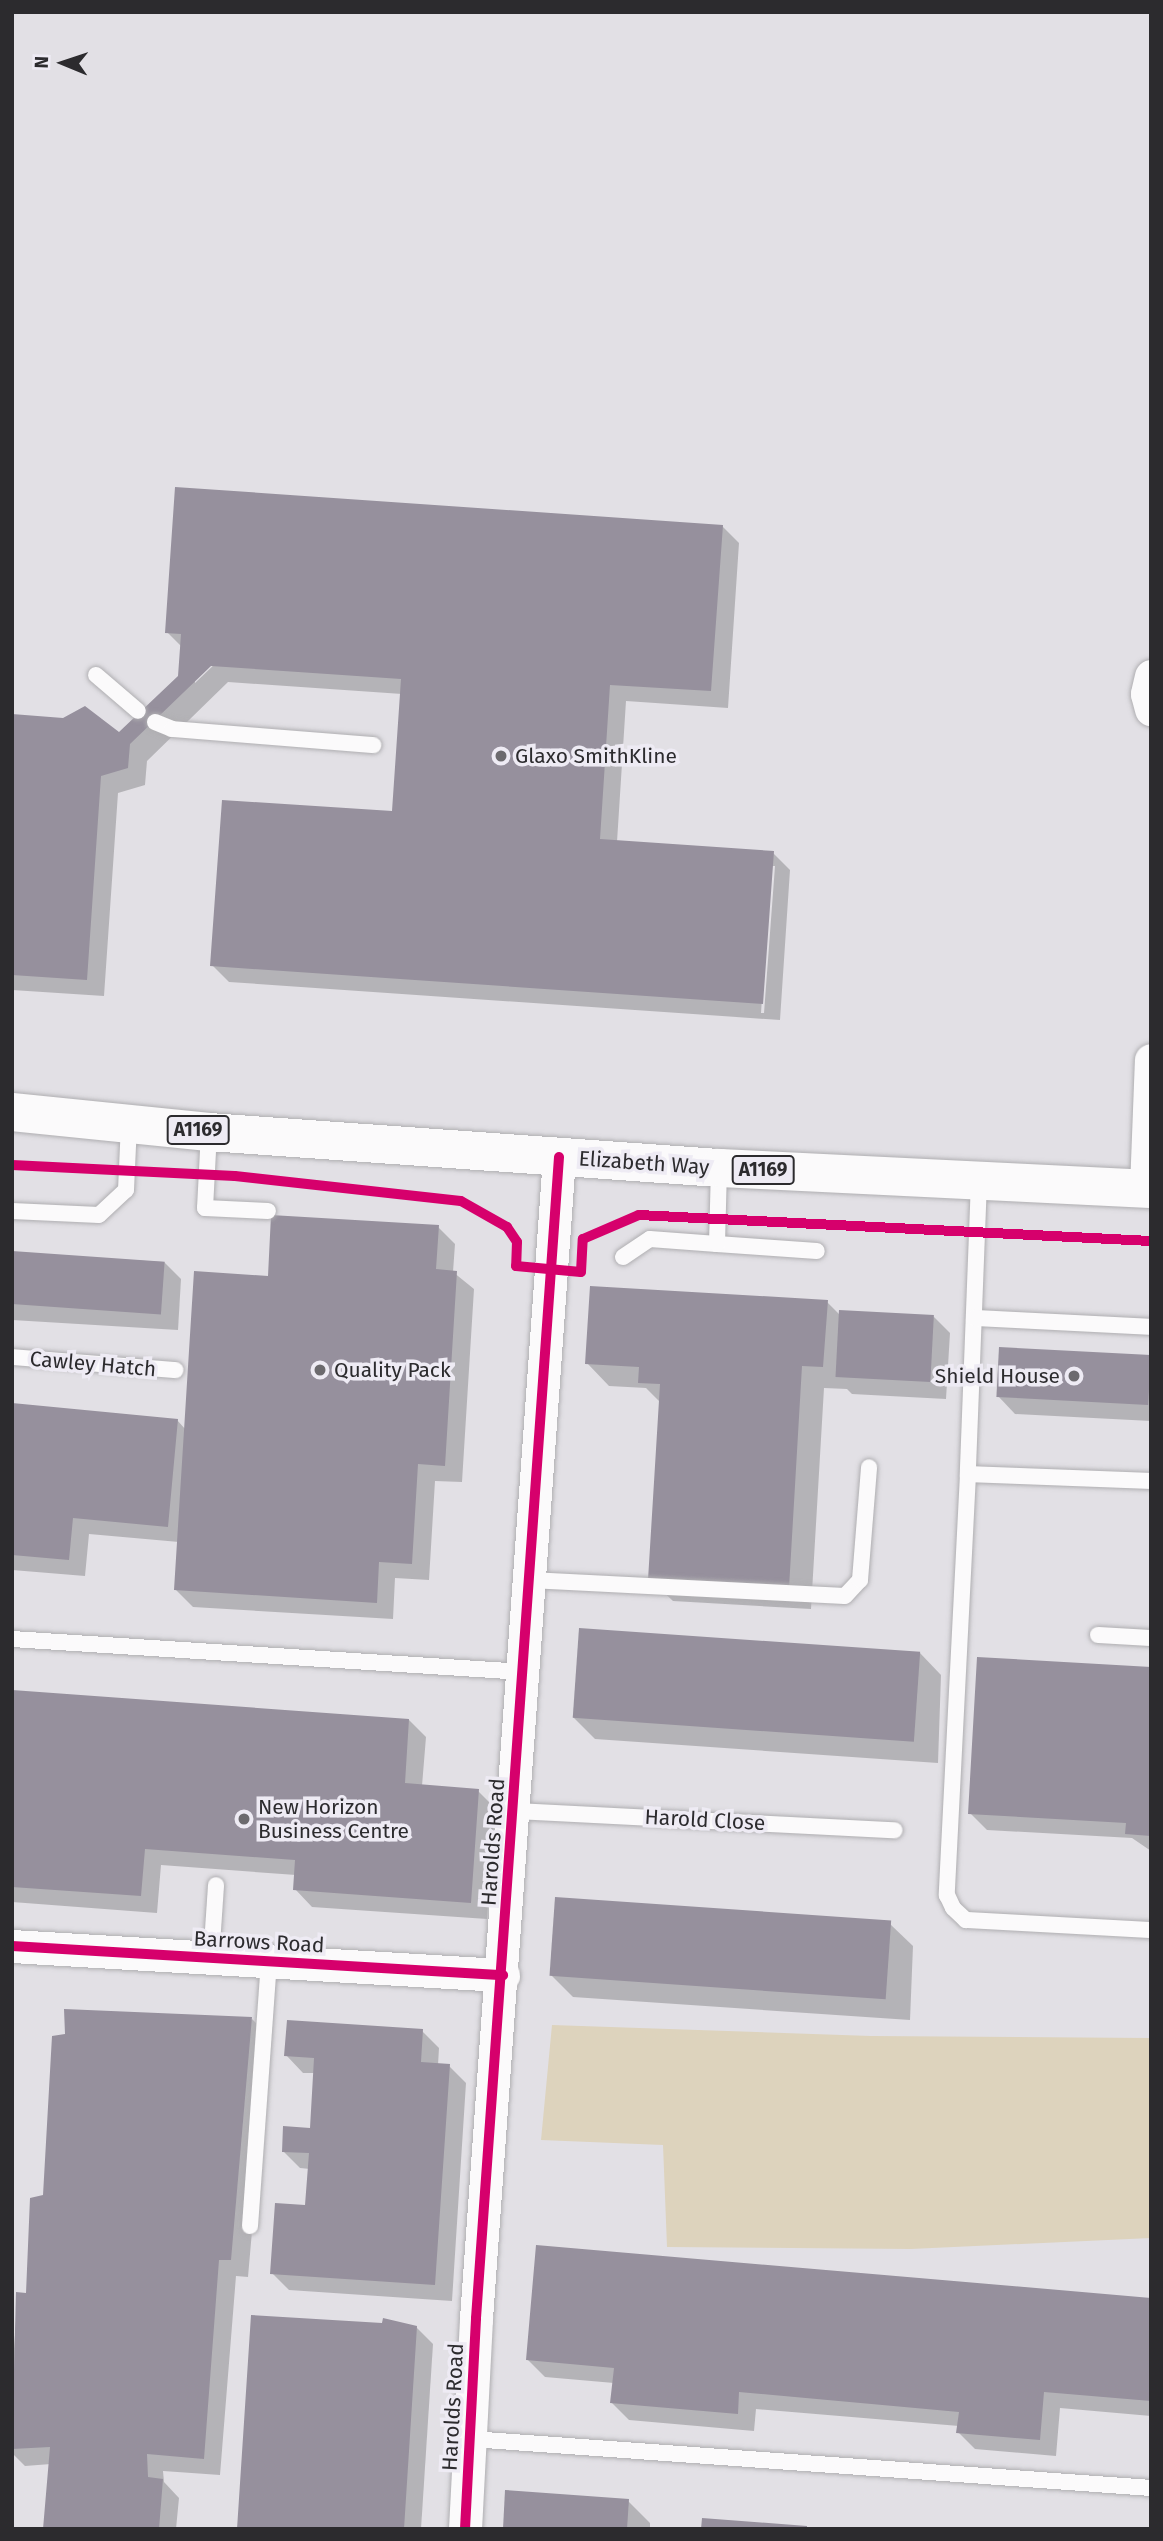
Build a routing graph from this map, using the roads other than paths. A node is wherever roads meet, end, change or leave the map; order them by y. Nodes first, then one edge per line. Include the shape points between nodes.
1 (96, 675) dead end
2 (1151, 676) edge
3 (1151, 709) edge
4 (138, 711) dead end
5 (155, 722) dead end
6 (373, 745) dead end
7 (1151, 1060) edge
8 (12, 1112) edge
9 (130, 1124) junction
10 (209, 1132) junction
11 (559, 1157) junction
12 (719, 1168) junction
13 (979, 1179) junction
14 (1149, 1188) edge
15 (12, 1211) edge
16 (268, 1211) dead end
17 (717, 1244) junction
18 (817, 1251) dead end
19 (623, 1257) dead end
20 (974, 1318) junction
21 (1151, 1327) edge
22 (12, 1357) edge
23 (175, 1370) dead end
24 (869, 1467) dead end
25 (968, 1474) junction
26 (1151, 1481) edge
27 (530, 1580) junction
28 (1098, 1635) dead end
29 (1151, 1638) edge
30 (12, 1639) edge
31 (523, 1672) junction
32 (514, 1811) junction
33 (895, 1830) dead end
34 (216, 1885) dead end
35 (1151, 1930) edge
36 (12, 1947) edge
37 (211, 1959) junction
38 (269, 1962) junction
39 (503, 1975) junction
40 (250, 2226) dead end
41 (471, 2439) junction
42 (1151, 2488) edge
43 (465, 2529) edge

1 - 4 lane
2 - 3 street via 1147,694
5 - 6 lane via 172,729
7 - 14 street
8 - 9 main road, Elizabeth Way / A1169
9 - 10 main road, Elizabeth Way / A1169
9 - 15 lane via 126,1190 99,1215
10 - 11 main road, Elizabeth Way / A1169
10 - 16 lane via 205,1208
11 - 12 main road, Elizabeth Way / A1169
11 - 27 street, Harolds Road
12 - 13 main road, Elizabeth Way / A1169
12 - 17 lane
13 - 14 main road, Elizabeth Way / A1169
13 - 20 lane
17 - 18 lane
17 - 19 lane via 650,1240
20 - 21 lane
20 - 25 lane
22 - 23 lane, Cawley Hatch
24 - 27 lane via 859,1580 845,1596
25 - 26 lane
25 - 35 lane via 950,1902 966,1920
27 - 31 street, Harolds Road
28 - 29 lane
30 - 31 lane
31 - 32 street, Harolds Road
32 - 33 lane, Harold Close
32 - 39 street, Harolds Road
34 - 37 lane
36 - 37 street, Barrows Road
37 - 38 street, Barrows Road
38 - 39 street, Barrows Road
38 - 40 lane
39 - 41 street, Harolds Road
41 - 42 lane
41 - 43 street, Harolds Road

